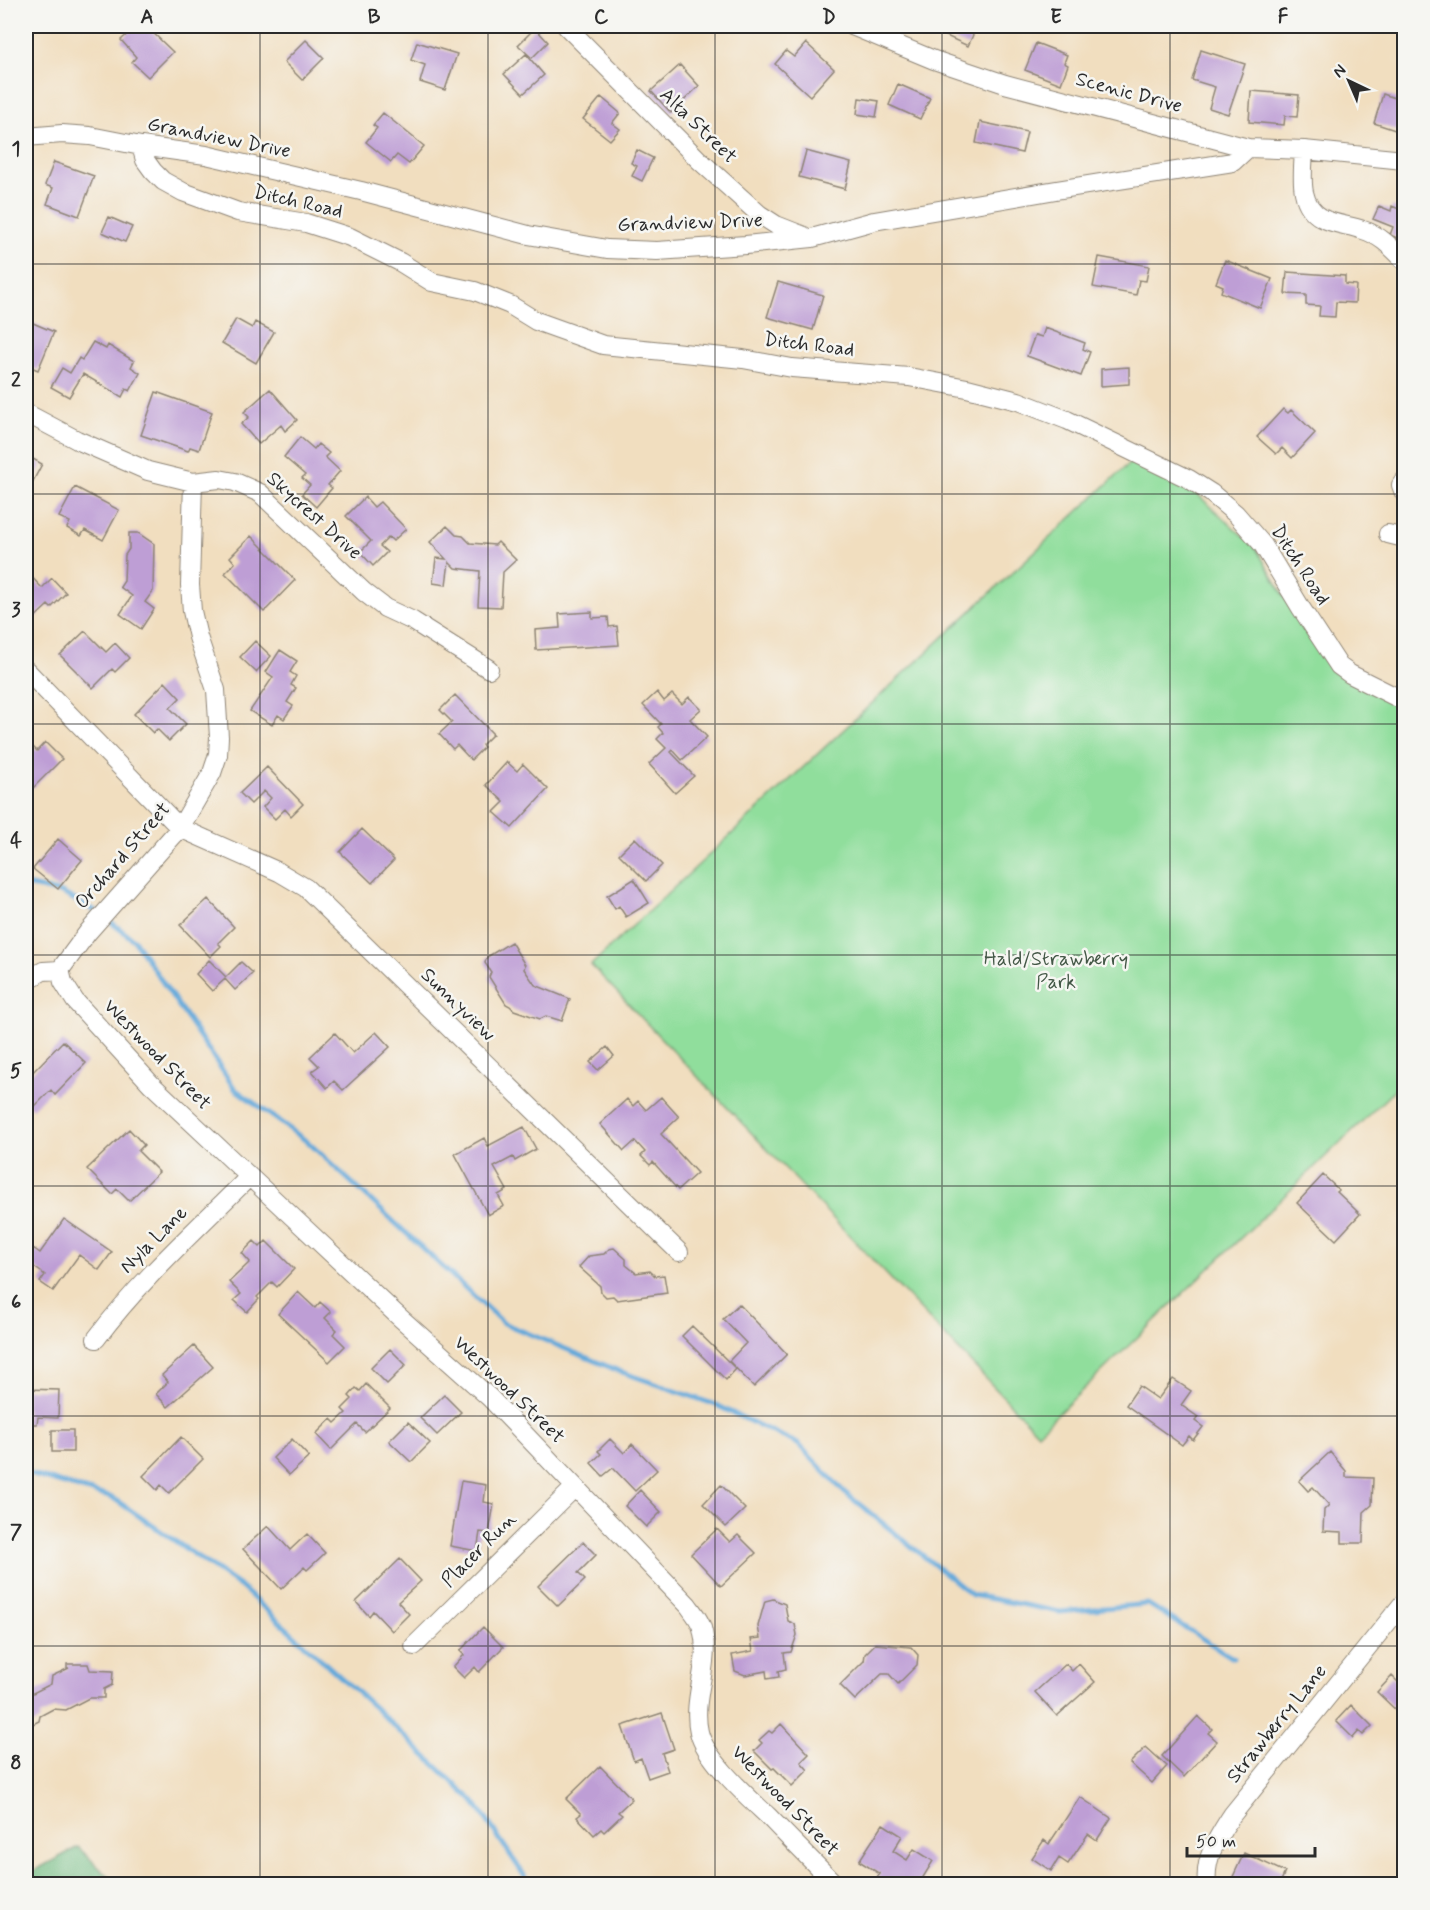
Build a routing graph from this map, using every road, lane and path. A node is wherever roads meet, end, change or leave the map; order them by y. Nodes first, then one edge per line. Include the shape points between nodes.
1 (566, 26) edge
2 (852, 26) edge
3 (26, 137) edge
4 (141, 146) junction
5 (1248, 148) junction
6 (1304, 150) junction
7 (1404, 160) edge
8 (812, 238) junction
9 (1404, 260) edge
10 (26, 412) edge
11 (1404, 482) edge
12 (193, 483) junction
13 (1404, 493) edge
14 (489, 669) dead end
15 (26, 670) edge
16 (1404, 701) edge
17 (180, 828) junction
18 (60, 970) junction
19 (26, 981) edge
20 (248, 1178) junction
21 (679, 1252) dead end
22 (96, 1339) dead end
23 (575, 1487) junction
24 (1404, 1602) edge
25 (414, 1646) dead end
26 (835, 1884) edge
27 (1206, 1884) edge

1 - 8 street, Alta Street via 699,160 759,214 792,233
2 - 5 street, Scenic Drive via 1005,84
3 - 4 street, Grandview Drive via 90,136
4 - 8 street, Grandview Drive via 206,155 528,235 607,249 657,251
4 - 16 street, Ditch Road via 153,171 183,192 238,212 306,223 350,237 432,282 475,291 536,321 603,345 743,359 792,368 909,377 1018,401 1068,420 1189,479 1227,507 1263,545 1339,666
5 - 6 street, Scenic Drive
5 - 8 street, Grandview Drive via 1233,162 874,221
6 - 7 street, Scenic Drive
6 - 9 street via 1302,183 1310,208 1323,218 1379,237
10 - 12 street, Skycrest Drive via 77,440 148,471
11 - 13 street
12 - 14 street, Skycrest Drive via 219,479 260,493 364,592
12 - 17 street, Orchard Street via 192,611 216,690 219,737 212,773
15 - 17 street
17 - 18 street, Orchard Street via 88,932
17 - 21 street, Sunnyview via 306,888
18 - 19 street via 43,971
18 - 20 street, Westwood Street via 75,1001 151,1084
20 - 22 street, Nyla Lane via 145,1279
20 - 23 street, Westwood Street via 490,1398
23 - 25 street, Placer Run
23 - 26 street, Westwood Street via 671,1585 702,1626 706,1650 698,1717 699,1733 708,1752
24 - 27 street, Strawberry Lane via 1232,1815 1210,1853

